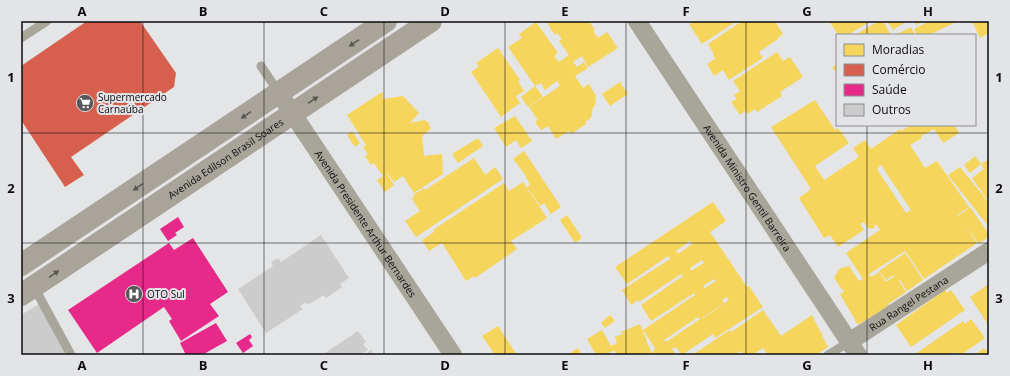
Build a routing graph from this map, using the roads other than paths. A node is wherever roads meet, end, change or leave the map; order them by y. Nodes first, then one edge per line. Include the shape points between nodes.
1 (46, 21) edge
2 (386, 21) edge
3 (431, 21) edge
4 (637, 21) edge
5 (21, 38) edge
6 (261, 66) dead end
7 (279, 93) junction
8 (292, 114) junction
9 (989, 252) edge
10 (21, 265) edge
11 (28, 291) edge
12 (853, 348) edge
13 (71, 355) edge
14 (453, 355) edge
15 (828, 355) edge

1 - 5 lane
2 -> 7 main road
8 -> 3 main road, Avenida Edilson Brasil Soares
4 - 12 street, Avenida Ministro Gentil Barreira
6 - 7 lane
7 - 8 street, Avenida Presidente Arthur Bernardes
7 -> 10 main road
11 -> 8 main road, Avenida Edilson Brasil Soares
8 - 14 street, Avenida Presidente Arthur Bernardes
9 - 12 street, Rua Rangel Pestana
11 - 13 lane
12 - 15 lane, Rua Rangel Pestana

